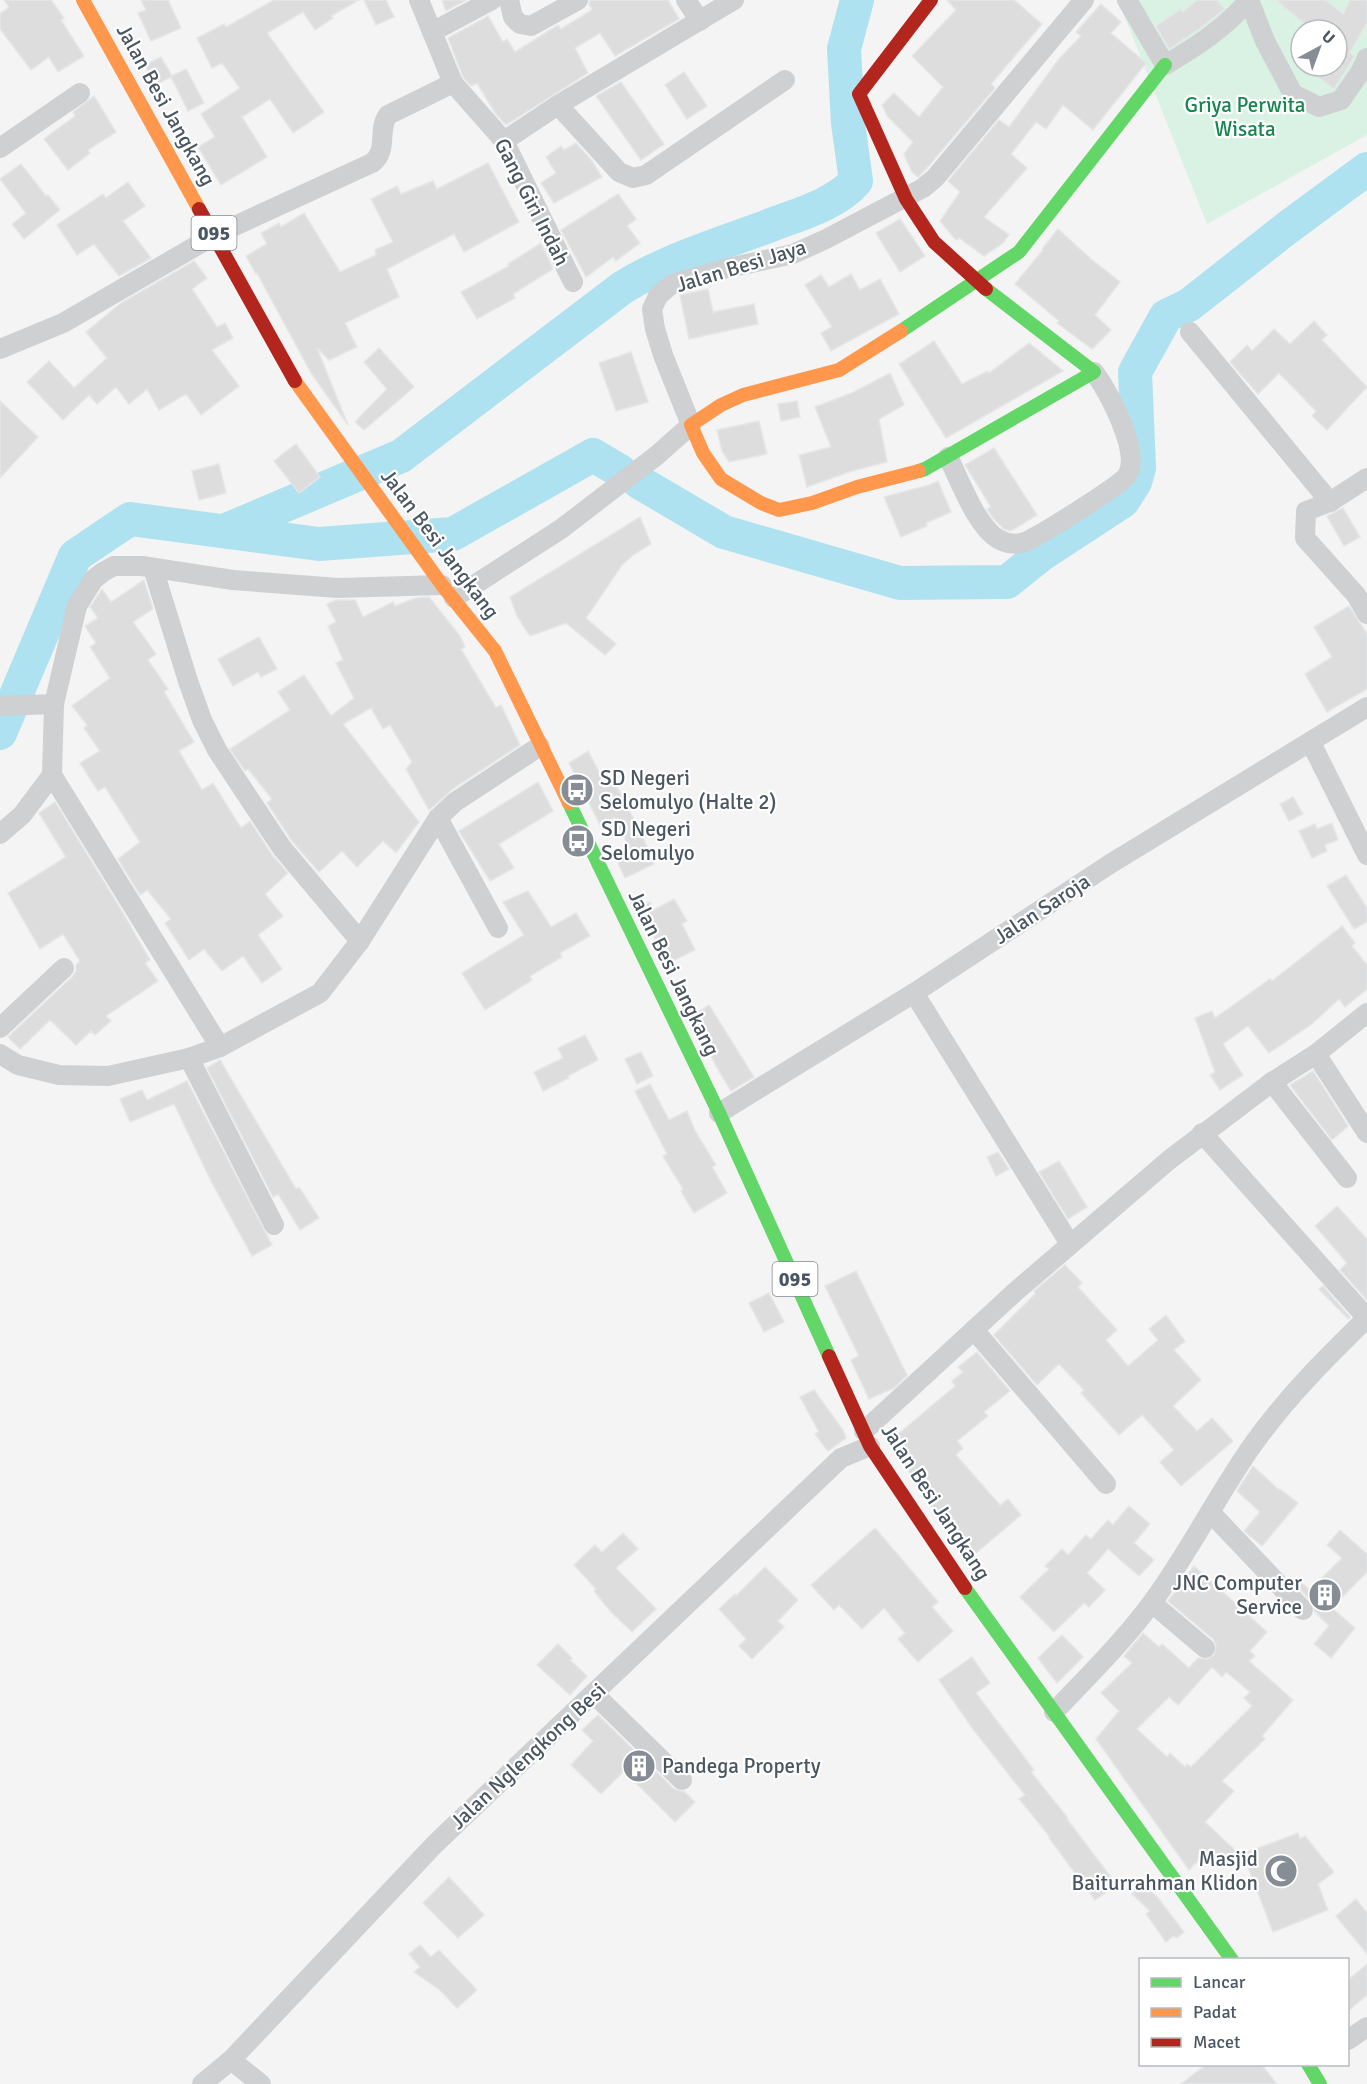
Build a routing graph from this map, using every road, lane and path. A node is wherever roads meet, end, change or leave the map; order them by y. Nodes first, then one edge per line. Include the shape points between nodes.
1 (83, 0) edge
2 (419, 0) edge
3 (492, 0) edge
4 (509, 0) edge
5 (578, 0) edge
6 (686, 0) edge
7 (734, 0) edge
8 (931, 0) edge
9 (1084, 0) edge
10 (1127, 0) edge
11 (1249, 0) edge
12 (700, 21) junction
13 (432, 32) junction
14 (1367, 58) edge
15 (1165, 65) junction
16 (785, 80) dead end
17 (453, 83) junction
18 (80, 93) dead end
19 (558, 105) junction
20 (504, 141) junction
21 (0, 148) edge
22 (906, 199) junction
23 (215, 235) junction
24 (976, 281) junction
25 (573, 282) dead end
26 (1190, 332) dead end
27 (0, 349) edge
28 (1094, 372) junction
29 (691, 425) junction
30 (948, 457) junction
31 (1367, 477) edge
32 (1330, 502) junction
33 (153, 568) junction
34 (448, 591) junction
35 (1361, 592) edge
36 (1367, 614) edge
37 (54, 704) junction
38 (0, 706) edge
39 (1367, 707) edge
40 (1311, 742) junction
41 (540, 746) junction
42 (52, 776) junction
43 (438, 818) junction
44 (0, 834) edge
45 (1367, 855) edge
46 (498, 928) dead end
47 (360, 941) junction
48 (64, 968) dead end
49 (914, 993) junction
50 (1367, 1013) edge
51 (0, 1028) edge
52 (220, 1047) junction
53 (0, 1054) edge
54 (1316, 1054) junction
55 (189, 1058) junction
56 (1272, 1082) junction
57 (719, 1113) junction
58 (1367, 1132) edge
59 (1203, 1133) junction
60 (1347, 1178) dead end
61 (274, 1225) dead end
62 (1070, 1244) junction
63 (1367, 1318) edge
64 (974, 1330) junction
65 (867, 1438) junction
66 (1106, 1484) dead end
67 (1210, 1512) junction
68 (1152, 1603) junction
69 (1303, 1610) dead end
70 (1205, 1648) dead end
71 (594, 1694) junction
72 (1054, 1712) junction
73 (682, 1780) dead end
74 (1231, 1958) edge
75 (1367, 2027) edge
76 (1349, 2039) edge
77 (231, 2060) junction
78 (1310, 2066) edge
79 (202, 2084) edge
80 (261, 2084) edge
81 (1320, 2084) edge

1 - 23 main road, Jalan Besi Jangkang / 095
2 - 13 street, Gang Giri Indah
3 - 13 street
4 - 5 street via 513,17 520,24 531,26
6 - 12 street
7 - 12 street
8 - 22 main road via 859,94
9 - 22 street, Jalan Besi Jaya via 935,178
10 - 15 street
11 - 14 street via 1293,94 1319,107 1341,99
11 - 15 street via 1201,45
12 - 19 street
13 - 17 street, Gang Giri Indah
15 - 24 main road via 1018,252
16 - 19 street via 646,175 633,178 619,172
17 - 20 street, Gang Giri Indah
17 - 23 street via 388,115 384,120 382,152 372,163
18 - 21 street
19 - 20 street
20 - 25 street, Gang Giri Indah
22 - 24 main road via 934,242
22 - 29 street, Jalan Besi Jaya via 794,254 672,284 658,296 652,309 655,329
23 - 27 street via 63,323
23 - 34 main road, Jalan Besi Jangkang / 095 via 296,382
24 - 28 main road
24 - 29 main road via 839,370 743,395
26 - 32 street
28 - 30 main road
28 - 30 street via 1107,390 1127,437 1131,462 1128,474 1106,493 1024,542 1011,544 988,531
29 - 30 main road via 703,453 721,479 779,510 926,469
29 - 34 street via 561,529
31 - 32 street
32 - 35 street via 1306,512 1305,538
33 - 34 street via 234,580
33 - 37 street via 114,566 94,579 77,606
33 - 47 street via 188,681 217,750 282,848
34 - 41 main road, Jalan Besi Jangkang / 095 via 495,651
35 - 36 street
37 - 38 street
37 - 42 street
39 - 40 street, Jalan Saroja
40 - 45 street
40 - 49 street, Jalan Saroja via 1110,864
41 - 43 street via 455,802
41 - 57 main road, Jalan Besi Jangkang / 095
42 - 44 street via 22,815
42 - 52 street
43 - 46 street
43 - 47 street
47 - 52 street via 320,993
48 - 51 street
49 - 57 street, Jalan Saroja
49 - 62 street
50 - 54 street
52 - 55 street
53 - 55 street via 18,1065 83,1077 108,1076
54 - 56 street
54 - 58 street
55 - 61 street
56 - 59 street
56 - 60 street
57 - 65 main road, Jalan Besi Jangkang / 095
59 - 62 street
59 - 63 street
62 - 64 street
63 - 67 street via 1288,1400
64 - 65 street
64 - 66 street
65 - 71 street, Jalan Nglengkong Besi via 841,1458
65 - 72 main road, Jalan Besi Jangkang / 095 via 959,1579
67 - 68 street
67 - 69 street
68 - 70 street
68 - 72 street
71 - 73 street
71 - 77 street, Jalan Nglengkong Besi via 435,1844
72 - 74 main road, Jalan Besi Jangkang / 095
75 - 76 street
77 - 79 street, Jalan Nglengkong Besi
77 - 80 street
78 - 81 main road

